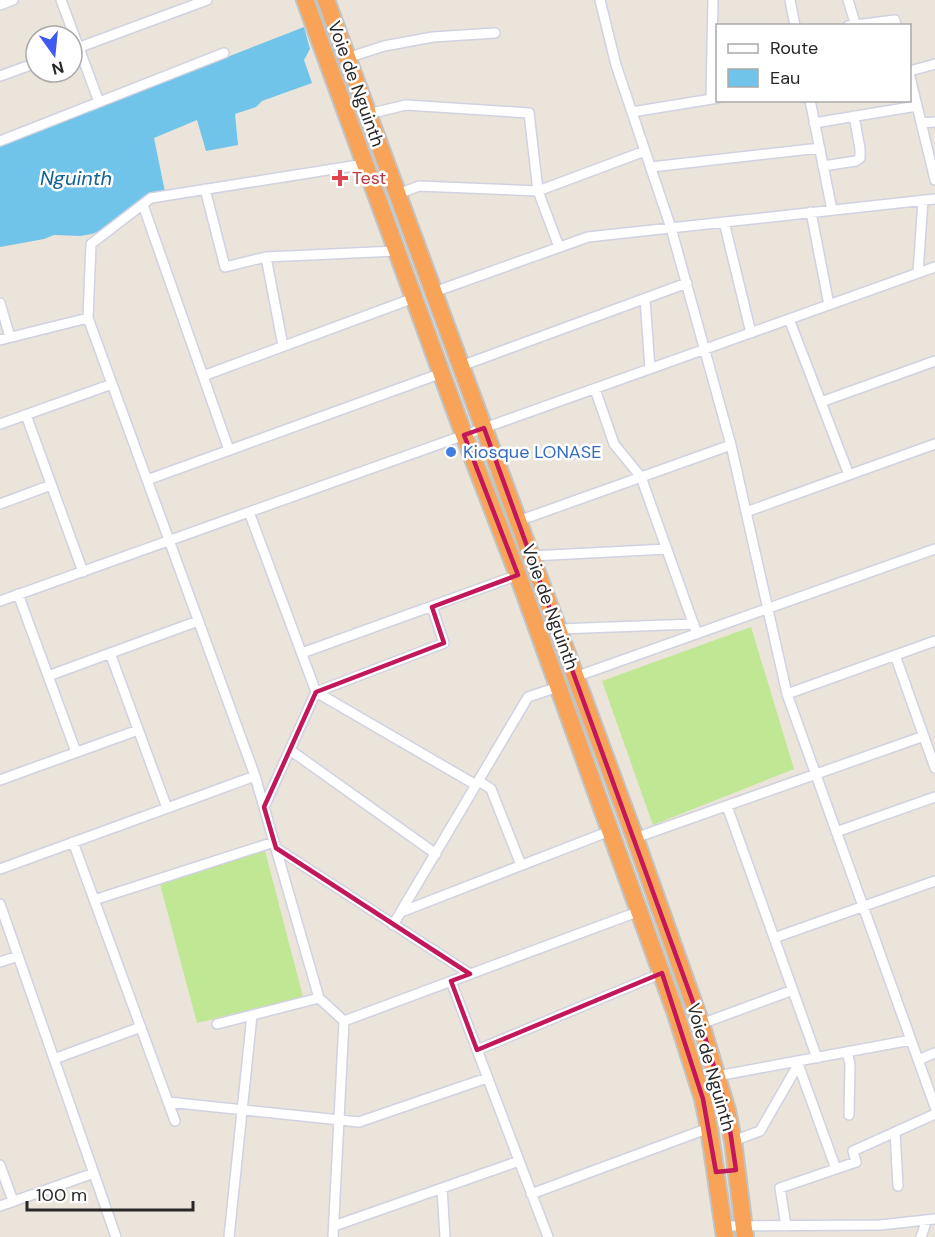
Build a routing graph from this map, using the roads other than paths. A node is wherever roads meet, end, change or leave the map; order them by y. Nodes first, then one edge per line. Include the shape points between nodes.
1 (13, 0) edge
2 (61, 0) edge
3 (207, 0) edge
4 (305, 0) edge
5 (326, 0) edge
6 (600, 0) edge
7 (713, 0) edge
8 (790, 0) edge
9 (848, 0) edge
10 (0, 5) edge
11 (68, 24) edge
12 (795, 24) edge
13 (853, 24) edge
14 (861, 24) edge
15 (896, 24) edge
16 (495, 33) dead end
17 (715, 41) edge
18 (84, 45) edge
19 (224, 53) dead end
20 (347, 58) junction
21 (935, 64) edge
22 (24, 67) edge
23 (84, 68) edge
24 (911, 70) edge
25 (0, 76) edge
26 (911, 85) edge
27 (714, 99) edge
28 (99, 102) junction
29 (810, 102) edge
30 (880, 102) edge
31 (916, 105) junction
32 (632, 111) junction
33 (883, 111) junction
34 (368, 114) junction
35 (854, 116) junction
36 (935, 122) edge
37 (814, 123) junction
38 (921, 123) junction
39 (0, 141) edge
40 (820, 147) junction
41 (645, 151) junction
42 (365, 164) junction
43 (823, 166) junction
44 (651, 167) junction
45 (935, 180) edge
46 (205, 189) junction
47 (538, 191) junction
48 (398, 194) junction
49 (935, 199) edge
50 (923, 200) junction
51 (143, 204) junction
52 (832, 210) junction
53 (811, 212) junction
54 (724, 222) junction
55 (671, 228) junction
56 (559, 247) junction
57 (396, 251) junction
58 (266, 257) junction
59 (935, 267) edge
60 (918, 273) junction
61 (687, 284) junction
62 (434, 292) junction
63 (414, 298) junction
64 (645, 299) junction
65 (0, 303) edge
66 (829, 305) junction
67 (88, 318) junction
68 (789, 319) junction
69 (751, 333) junction
70 (10, 337) junction
71 (0, 340) edge
72 (283, 346) junction
73 (705, 349) junction
74 (935, 361) edge
75 (461, 366) junction
76 (650, 369) junction
77 (442, 373) junction
78 (203, 376) junction
79 (112, 384) junction
80 (595, 388) junction
81 (821, 402) junction
82 (26, 415) junction
83 (0, 424) edge
84 (484, 428) junction
85 (464, 435) junction
86 (935, 444) edge
87 (731, 445) junction
88 (229, 450) junction
89 (849, 475) junction
90 (641, 477) junction
91 (147, 480) junction
92 (51, 485) junction
93 (0, 504) edge
94 (249, 512) junction
95 (746, 512) junction
96 (518, 520) junction
97 (169, 541) junction
98 (667, 549) junction
99 (935, 549) edge
100 (531, 556) junction
101 (83, 572) junction
102 (518, 575) junction
103 (18, 594) junction
104 (0, 601) edge
105 (432, 607) junction
106 (768, 609) junction
107 (198, 621) junction
108 (558, 629) junction
109 (695, 629) junction
110 (935, 641) edge
111 (110, 653) junction
112 (302, 653) junction
113 (895, 656) junction
114 (48, 676) junction
115 (575, 677) junction
116 (558, 687) junction
117 (316, 692) junction
118 (787, 694) junction
119 (138, 730) junction
120 (924, 736) junction
121 (290, 750) junction
122 (76, 752) junction
123 (935, 768) edge
124 (816, 775) junction
125 (255, 776) junction
126 (0, 780) edge
127 (478, 783) junction
128 (935, 797) edge
129 (727, 806) junction
130 (264, 807) junction
131 (167, 808) junction
132 (610, 831) junction
133 (836, 832) junction
134 (635, 838) junction
135 (73, 842) junction
136 (275, 845) junction
137 (436, 854) junction
138 (521, 866) junction
139 (0, 869) edge
140 (934, 882) edge
141 (94, 900) junction
142 (0, 904) edge
143 (863, 906) junction
144 (640, 911) junction
145 (401, 912) junction
146 (393, 925) junction
147 (774, 938) junction
148 (18, 956) junction
149 (0, 962) edge
150 (662, 973) junction
151 (470, 974) junction
152 (451, 981) junction
153 (793, 990) junction
154 (319, 998) junction
155 (252, 1015) junction
156 (345, 1021) junction
157 (217, 1024) dead end
158 (700, 1024) junction
159 (141, 1027) junction
160 (911, 1040) junction
161 (477, 1050) junction
162 (847, 1052) junction
163 (935, 1053) edge
164 (817, 1058) junction
165 (54, 1059) junction
166 (918, 1060) junction
167 (798, 1063) junction
168 (717, 1076) junction
169 (488, 1078) junction
170 (168, 1102) junction
171 (935, 1107) edge
172 (242, 1110) junction
173 (935, 1114) edge
174 (849, 1115) dead end
175 (339, 1120) junction
176 (175, 1121) dead end
177 (709, 1128) junction
178 (895, 1132) junction
179 (733, 1141) junction
180 (519, 1161) junction
181 (0, 1165) edge
182 (836, 1169) junction
183 (736, 1170) junction
184 (716, 1172) junction
185 (94, 1173) junction
186 (898, 1186) dead end
187 (442, 1188) junction
188 (531, 1194) junction
189 (13, 1201) junction
190 (0, 1206) edge
191 (931, 1219) edge
192 (334, 1226) junction
193 (786, 1226) junction
194 (724, 1232) edge
195 (745, 1232) edge
196 (116, 1237) edge
197 (229, 1237) edge
198 (333, 1237) edge
199 (445, 1237) edge
200 (548, 1237) edge
201 (921, 1237) edge

1 - 10 street
2 - 11 street
3 - 18 street
4 - 42 highway, Voie de Nguinth
5 - 20 highway, Voie de Nguinth
6 - 32 street
7 - 17 street
8 - 12 street
9 - 13 street
14 - 15 street via 895,20
16 - 20 street via 433,37
17 - 27 street
19 - 28 street
20 - 34 highway, Voie de Nguinth
21 - 24 street
22 - 25 street
23 - 28 street
26 - 31 street
27 - 32 street
28 - 39 street
29 - 37 street
30 - 33 street
31 - 33 street
31 - 38 street
32 - 41 street
33 - 35 street
34 - 47 street via 406,105 529,113
34 - 48 highway, Voie de Nguinth
35 - 37 street
35 - 43 street via 860,158
36 - 38 street
37 - 40 street
38 - 45 street
40 - 43 street
40 - 44 street
41 - 44 street
41 - 47 street
42 - 46 street
42 - 57 highway, Voie de Nguinth
43 - 52 street
44 - 55 street
46 - 51 street via 151,198
46 - 58 street via 225,267
47 - 48 street via 419,186
47 - 56 street
48 - 62 highway, Voie de Nguinth
49 - 50 street
50 - 52 street
50 - 60 street
51 - 67 street via 91,244
51 - 78 street
52 - 53 street
53 - 54 street
53 - 66 street
54 - 55 street
54 - 69 street
55 - 56 street via 588,237
55 - 61 street
56 - 62 street
57 - 58 street
57 - 63 highway, Voie de Nguinth
58 - 72 street
59 - 60 street
60 - 66 street
61 - 64 street
61 - 73 street
62 - 75 highway, Voie de Nguinth
63 - 72 street
63 - 77 highway, Voie de Nguinth
64 - 75 street
64 - 76 street
65 - 70 street
66 - 68 street
67 - 70 street
67 - 79 street
68 - 69 street
68 - 81 street
69 - 73 street
70 - 71 street
72 - 78 street
73 - 76 street
73 - 87 street
74 - 81 street
75 - 84 highway, Voie de Nguinth
76 - 80 street
77 - 85 highway, Voie de Nguinth
77 - 88 street
78 - 88 street
79 - 82 street
79 - 91 street
80 - 84 street
80 - 90 street via 614,444
81 - 89 street
82 - 83 street
82 - 92 street
84 - 85 street
84 - 96 highway, Voie de Nguinth
85 - 94 street
85 - 102 highway, Voie de Nguinth
86 - 89 street
87 - 90 street
87 - 95 street
88 - 91 street
89 - 95 street
90 - 96 street
90 - 98 street
91 - 97 street
92 - 93 street
92 - 101 street
94 - 97 street
94 - 112 street
95 - 106 street
96 - 100 highway, Voie de Nguinth
97 - 101 street
97 - 107 street
98 - 100 street
98 - 109 street
99 - 106 street
100 - 108 highway, Voie de Nguinth
101 - 103 street
102 - 105 street
102 - 116 highway, Voie de Nguinth
103 - 104 street
103 - 114 street
105 - 112 street
105 - 117 street via 444,643
106 - 109 street
106 - 118 street
107 - 111 street
107 - 125 street
108 - 109 street
108 - 115 highway, Voie de Nguinth
109 - 115 street
110 - 113 street
111 - 114 street
111 - 119 street
112 - 117 street
113 - 118 street
113 - 120 street
114 - 122 street
115 - 134 highway, Voie de Nguinth
116 - 127 street via 528,697
116 - 132 highway, Voie de Nguinth
117 - 121 street
117 - 127 street
118 - 124 street
119 - 122 street
119 - 131 street
120 - 123 street
120 - 124 street
121 - 130 street
121 - 137 street
122 - 126 street
124 - 129 street
124 - 133 street
125 - 130 street
125 - 131 street
127 - 137 street
127 - 138 street via 491,789
128 - 133 street
129 - 134 street
129 - 147 street
130 - 136 street
131 - 135 street
132 - 138 street
132 - 144 highway, Voie de Nguinth
133 - 143 street
134 - 158 highway, Voie de Nguinth
135 - 139 street
135 - 141 street
136 - 141 street
136 - 146 street
136 - 154 street
137 - 145 street
138 - 145 street
140 - 143 street
141 - 159 street
142 - 148 street
143 - 147 street
143 - 160 street
144 - 150 highway, Voie de Nguinth
144 - 151 street
145 - 146 street
146 - 151 street
147 - 153 street
148 - 149 street
148 - 165 street
150 - 161 street
150 - 177 highway, Voie de Nguinth
151 - 152 street
152 - 156 street
152 - 161 street
153 - 158 street
153 - 164 street
154 - 155 street
154 - 156 street
155 - 157 street
155 - 172 street
156 - 175 street
158 - 168 highway, Voie de Nguinth
159 - 165 street
159 - 170 street
160 - 162 street
160 - 166 street
161 - 169 street
162 - 164 street
162 - 174 street
163 - 166 street
164 - 167 street
165 - 185 street
166 - 171 street
167 - 168 street
167 - 179 street via 760,1131
167 - 182 street
168 - 179 highway, Voie de Nguinth
169 - 175 street via 359,1122
169 - 180 street
170 - 172 street
170 - 176 street
172 - 175 street
172 - 197 street
173 - 178 street
175 - 192 street
177 - 184 highway, Voie de Nguinth
177 - 188 street
178 - 182 street via 853,1151 856,1162
178 - 186 street
179 - 183 highway, Voie de Nguinth
180 - 187 street
180 - 188 street
181 - 189 street
182 - 193 street via 780,1188
183 - 184 highway
183 - 195 highway, Voie de Nguinth
184 - 194 highway, Voie de Nguinth
185 - 189 street
185 - 196 street
187 - 192 street
187 - 199 street
188 - 200 street
189 - 190 street
191 - 193 street via 880,1225
191 - 201 street
192 - 198 street
193 - 195 street
194 - 195 street

